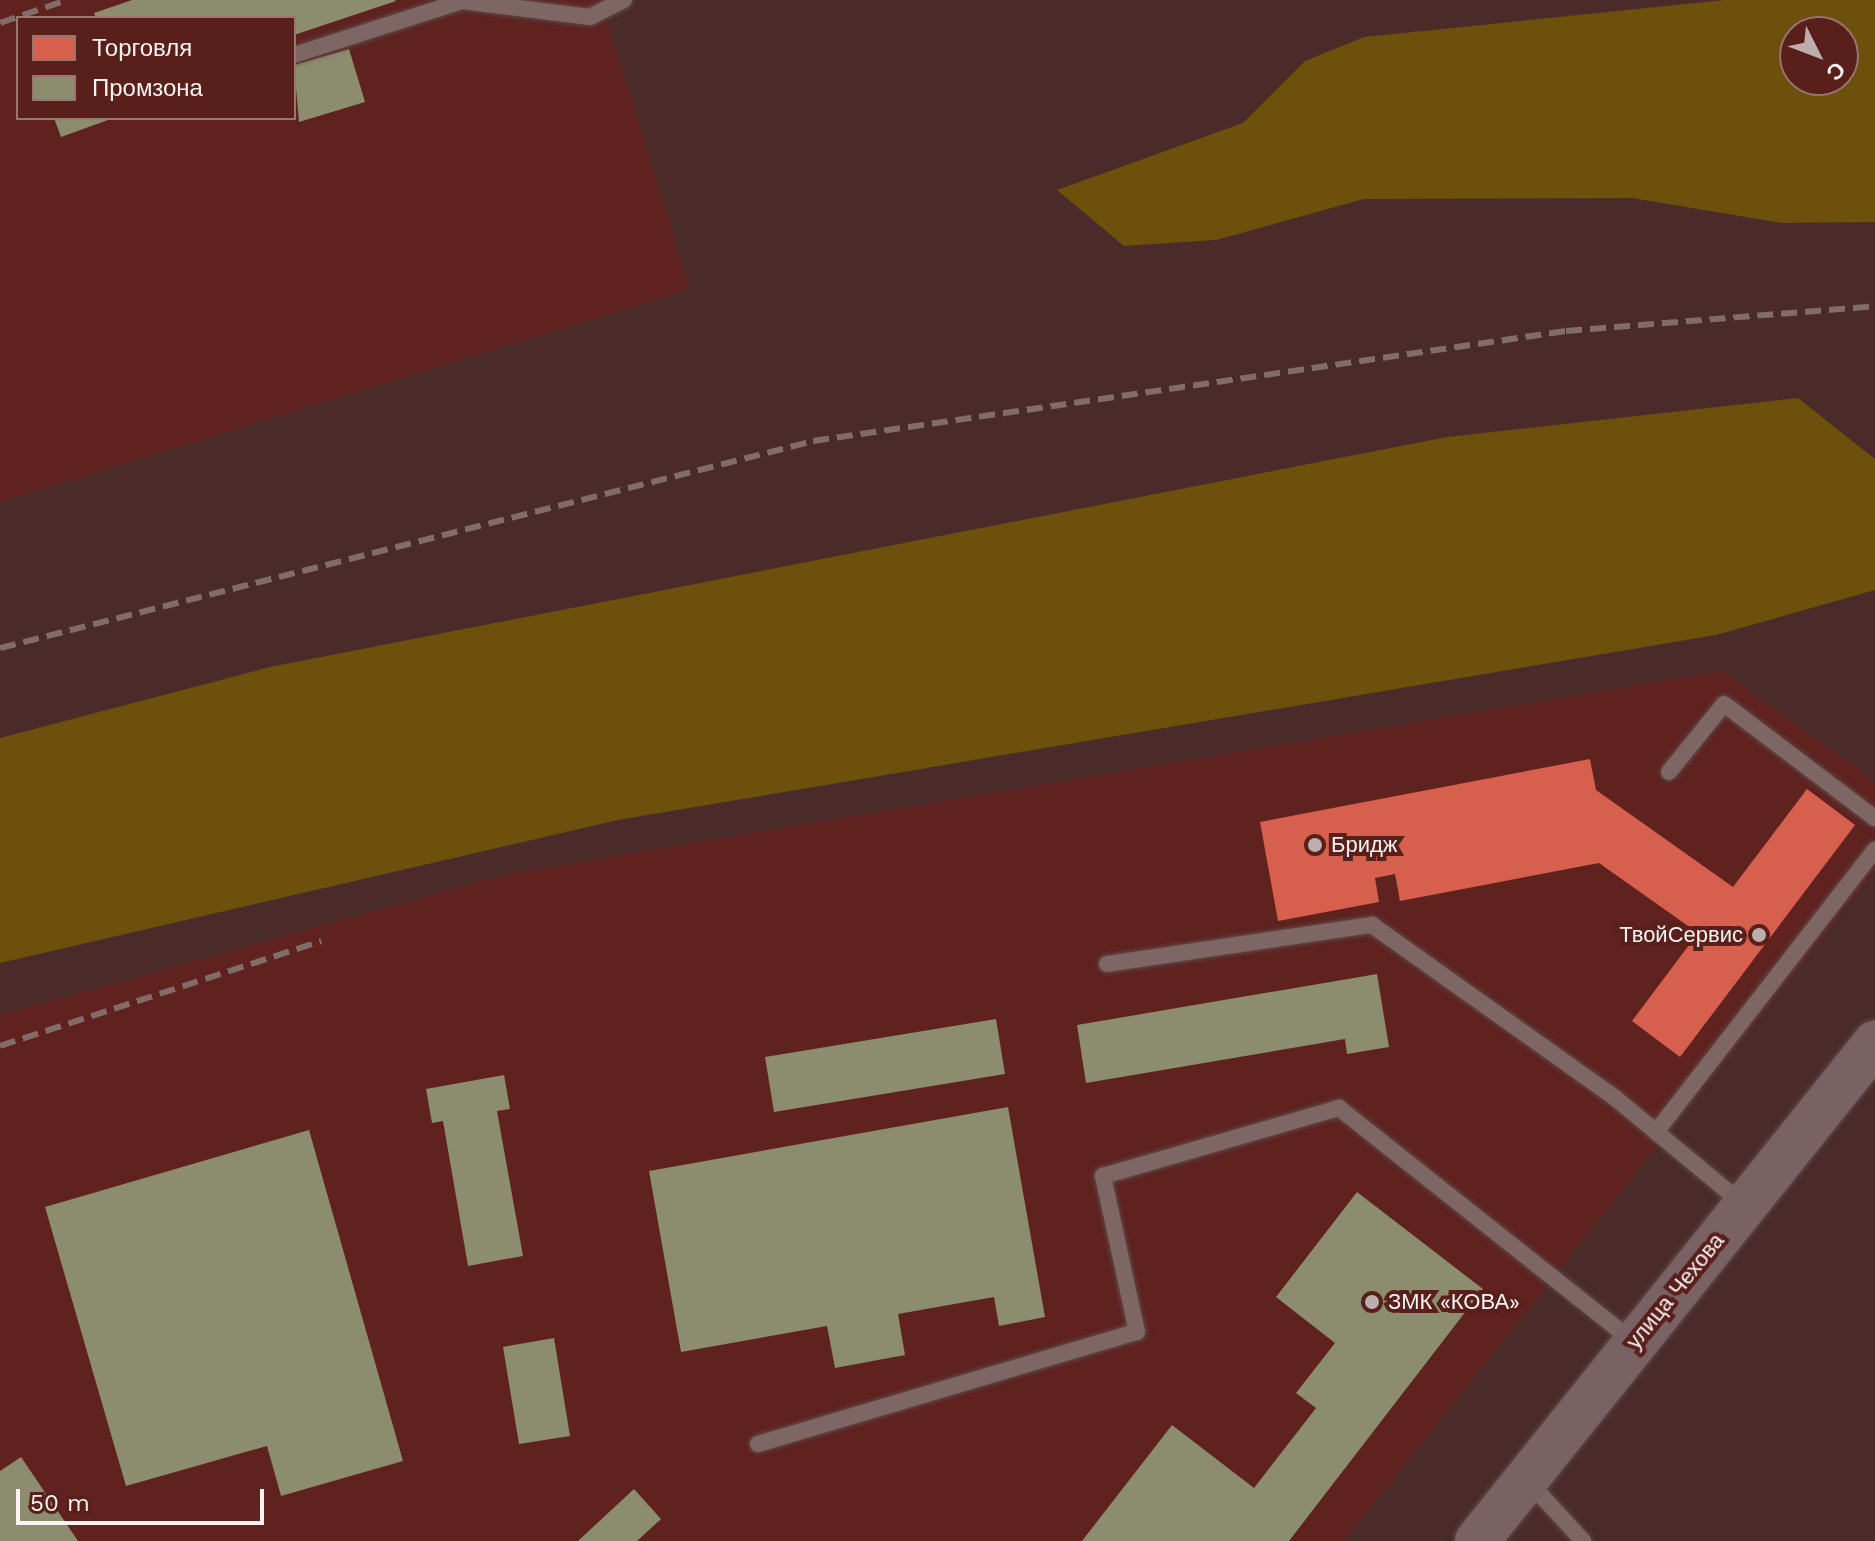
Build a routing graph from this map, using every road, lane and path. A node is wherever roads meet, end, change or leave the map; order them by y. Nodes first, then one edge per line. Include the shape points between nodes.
1 (624, 0) edge
2 (296, 54) edge
3 (1669, 772) dead end
4 (1875, 818) edge
5 (1875, 850) edge
6 (1107, 964) dead end
7 (1875, 1043) edge
8 (1656, 1132) junction
9 (1744, 1205) junction
10 (1635, 1342) junction
11 (758, 1444) dead end
12 (1525, 1478) junction
13 (1477, 1541) edge
14 (1583, 1541) edge

1 - 2 lane via 590,17 462,1
3 - 4 lane via 1724,704
5 - 8 lane
6 - 8 lane via 1372,925
7 - 9 main road, улица Чехова
8 - 9 lane
9 - 10 main road, улица Чехова
10 - 11 lane via 1339,1108 1103,1176 1137,1332
10 - 12 main road, улица Чехова
12 - 13 main road, улица Чехова
12 - 14 lane

